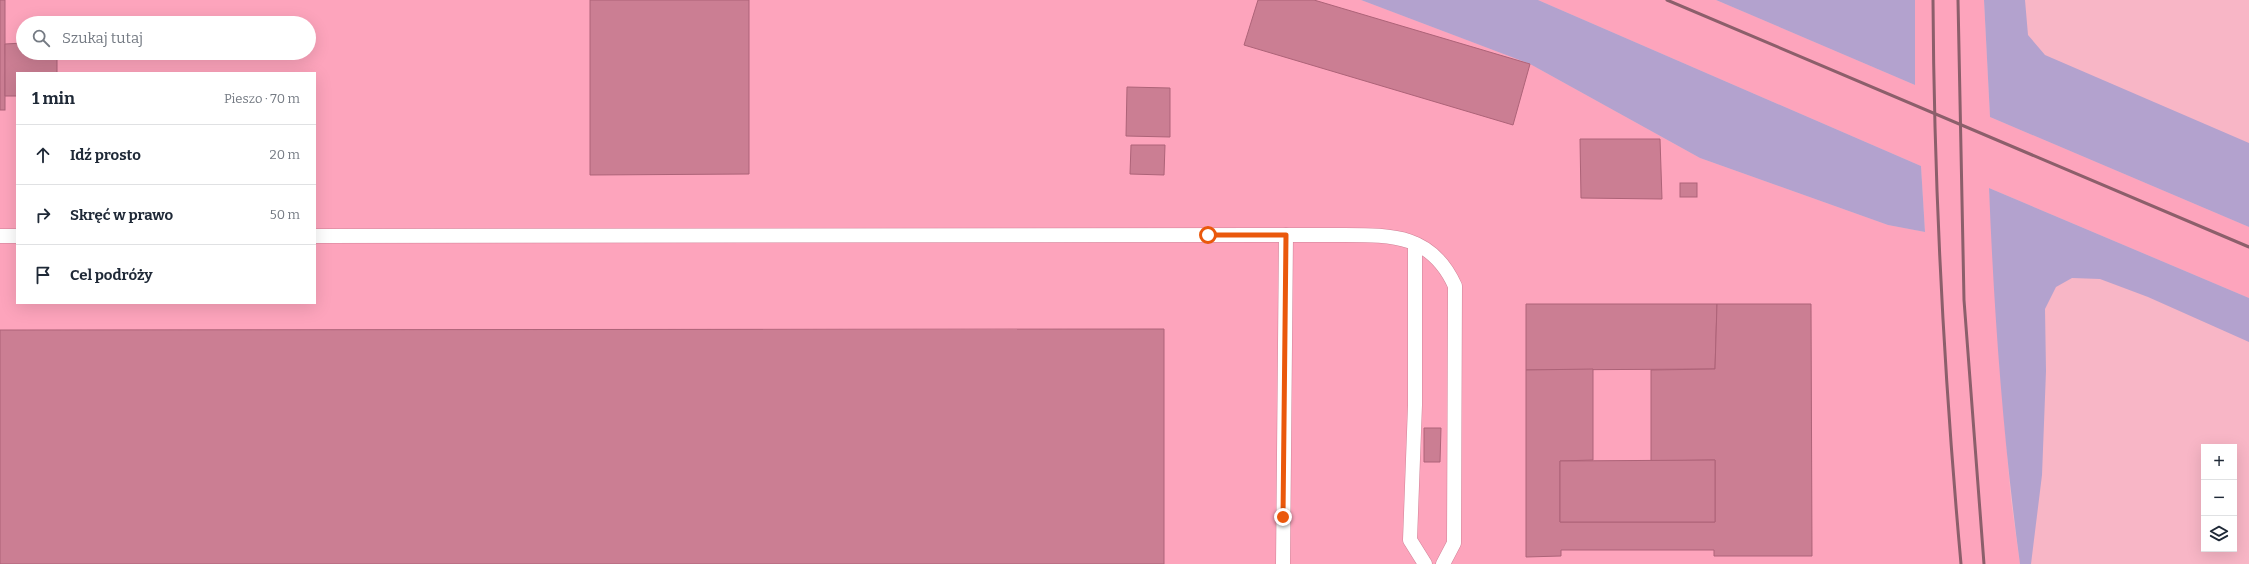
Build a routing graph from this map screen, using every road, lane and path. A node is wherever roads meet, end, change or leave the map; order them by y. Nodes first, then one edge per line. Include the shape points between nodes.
1 (1286, 235) junction
2 (0, 236) edge
3 (16, 236) edge
4 (316, 236) edge
5 (1415, 244) junction
6 (1283, 564) edge
7 (1425, 564) edge
8 (1443, 564) edge

1 - 4 lane
1 - 5 lane via 1382,235 1402,238
1 - 6 lane
2 - 3 lane
5 - 7 lane via 1416,405 1410,540
5 - 8 lane via 1434,254 1442,262 1455,286 1454,543

